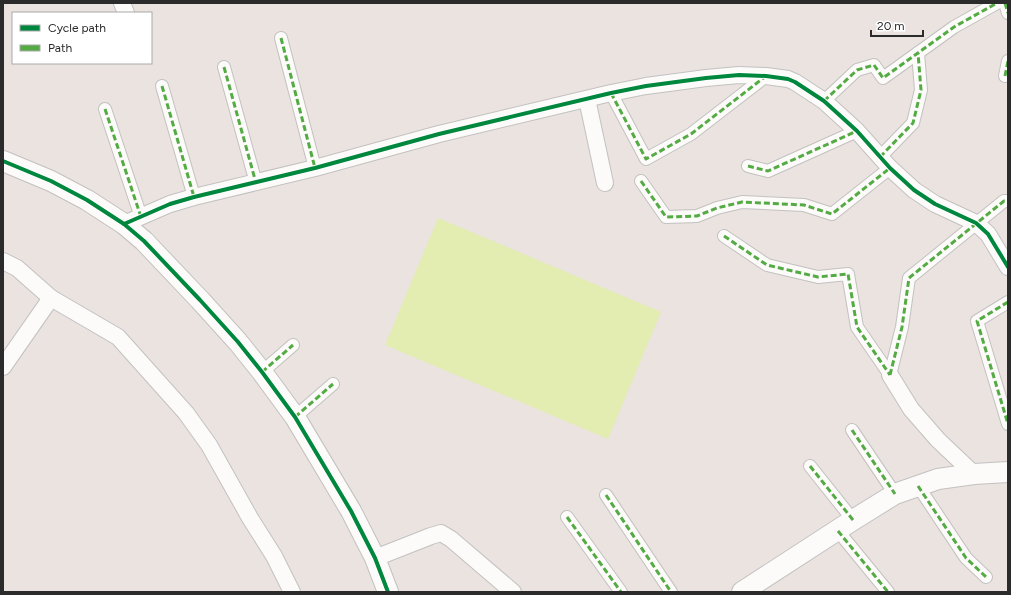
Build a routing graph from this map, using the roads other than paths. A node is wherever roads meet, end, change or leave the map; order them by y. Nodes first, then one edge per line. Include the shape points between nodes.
1 (996, 3) edge
2 (1005, 3) edge
3 (1008, 13) edge
4 (280, 38) dead end
5 (918, 53) junction
6 (1008, 61) edge
7 (224, 67) dead end
8 (766, 76) junction
9 (1006, 76) dead end
10 (162, 86) dead end
11 (611, 93) junction
12 (587, 99) junction
13 (824, 101) junction
14 (105, 109) dead end
15 (857, 131) junction
16 (3, 161) edge
17 (885, 163) junction
18 (748, 166) dead end
19 (315, 168) junction
20 (641, 181) dead end
21 (256, 183) junction
22 (605, 183) dead end
23 (194, 197) junction
24 (1008, 201) edge
25 (132, 220) junction
26 (976, 223) junction
27 (724, 236) dead end
28 (3, 261) edge
29 (1008, 267) edge
30 (52, 298) junction
31 (1008, 302) edge
32 (293, 344) dead end
33 (3, 367) edge
34 (262, 372) junction
35 (890, 375) junction
36 (333, 384) dead end
37 (295, 417) junction
38 (1008, 424) edge
39 (852, 430) dead end
40 (810, 466) dead end
41 (1008, 472) edge
42 (974, 474) junction
43 (918, 486) junction
44 (895, 494) junction
45 (606, 495) dead end
46 (567, 517) dead end
47 (846, 525) junction
48 (375, 558) junction
49 (986, 577) dead end
50 (292, 592) edge
51 (388, 592) edge
52 (513, 592) edge
53 (621, 592) edge
54 (671, 592) edge
55 (742, 592) edge
56 (888, 592) edge

1 - 5 street via 954,27
2 - 3 street
4 - 19 street
5 - 13 street via 883,78 874,65 857,70
5 - 17 street via 921,90 913,123
6 - 9 street
7 - 21 street
8 - 11 street via 706,78
8 - 11 street via 691,134 646,159
8 - 13 street via 795,82
10 - 23 street
11 - 12 street
12 - 19 street via 439,134
12 - 22 street
13 - 15 street
14 - 25 street
15 - 17 street
15 - 18 street via 768,171
16 - 25 street
17 - 20 street via 832,214 804,205 742,202 697,216 666,217
17 - 26 street via 914,190 935,204
19 - 21 street
21 - 23 street
23 - 25 street
24 - 26 street via 1004,201
25 - 34 street via 144,241 238,342
26 - 29 street via 988,234
26 - 35 street via 909,278 902,328
27 - 35 street via 767,265 818,277 848,274 856,327
28 - 30 street via 17,268
30 - 33 street
30 - 50 street via 118,337 186,413 209,445 274,556
31 - 38 street via 977,321
32 - 34 street
34 - 37 street
35 - 42 street via 911,409 938,440
36 - 37 street
37 - 48 street via 351,511
39 - 44 street
40 - 47 street
41 - 42 street
42 - 43 street via 938,479
43 - 44 street
43 - 49 street via 966,558
44 - 47 street
45 - 54 street
46 - 53 street
47 - 55 street
47 - 56 street
48 - 51 street
48 - 52 street via 441,533

